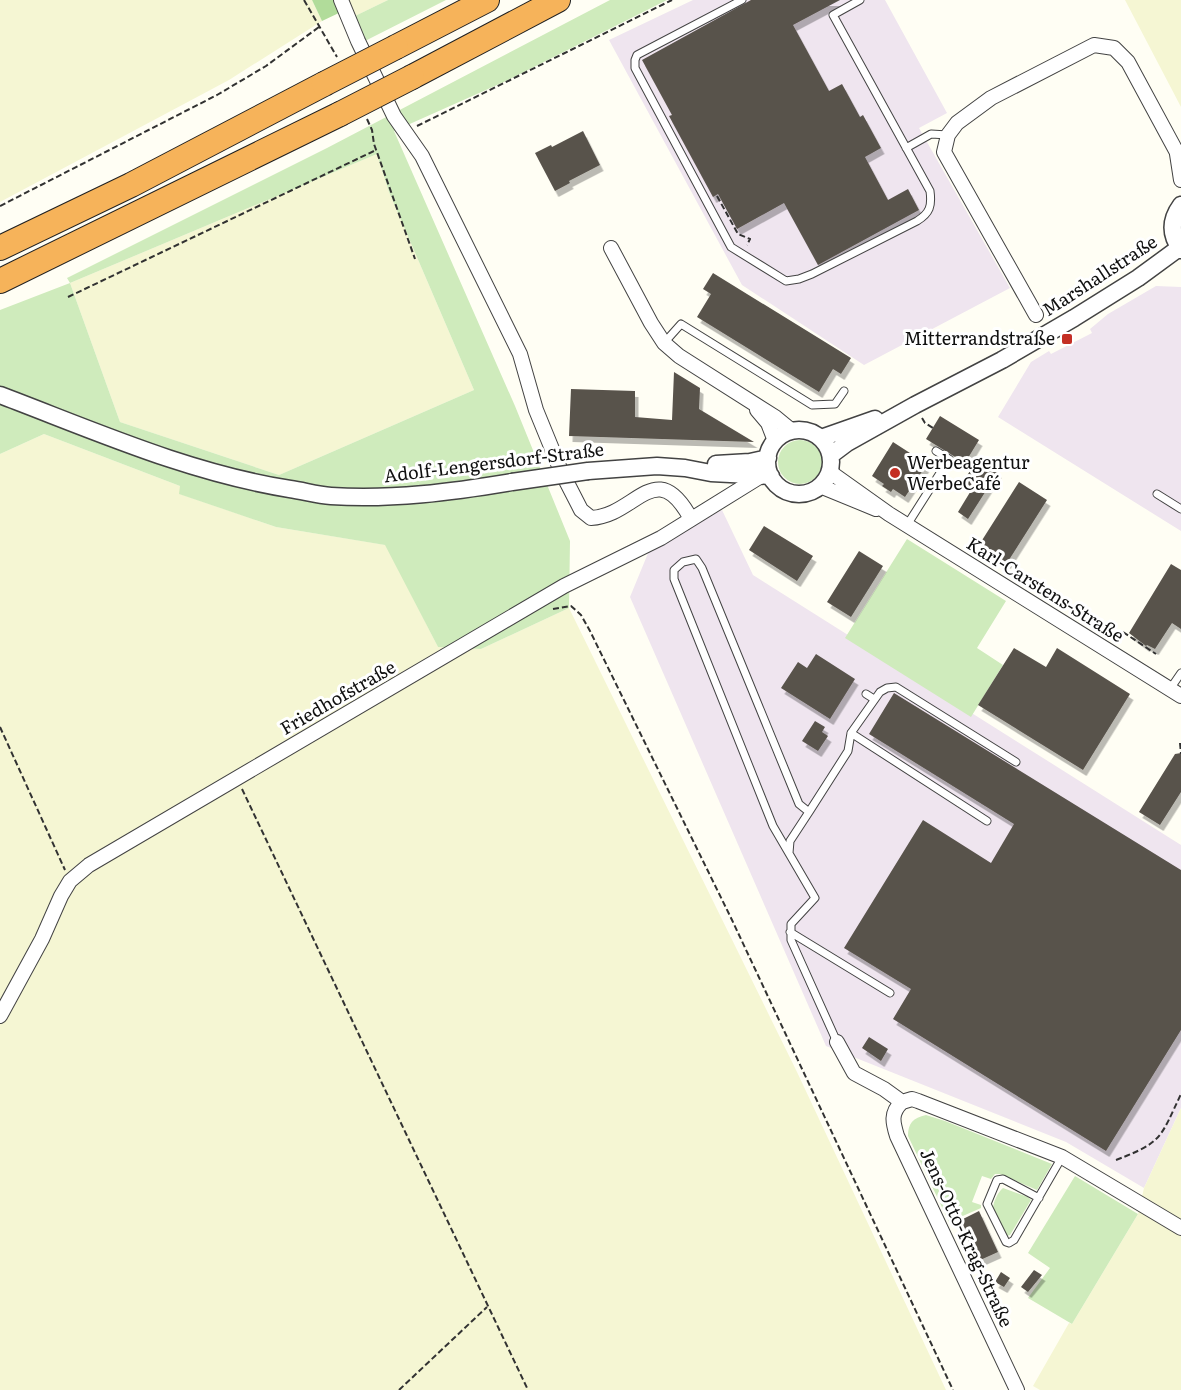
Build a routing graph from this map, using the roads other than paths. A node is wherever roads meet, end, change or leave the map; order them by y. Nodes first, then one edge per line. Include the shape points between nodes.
1 (341, 0) edge
2 (487, 0) edge
3 (558, 0) edge
4 (742, 0) edge
5 (860, 0) edge
6 (948, 135) junction
7 (906, 148) junction
8 (1179, 157) edge
9 (1181, 180) edge
10 (1181, 205) edge
11 (0, 248) edge
12 (611, 248) dead end
13 (1180, 249) edge
14 (0, 281) edge
15 (1036, 315) dead end
16 (664, 343) junction
17 (844, 391) dead end
18 (0, 395) edge
19 (747, 399) junction
20 (915, 405) junction
21 (792, 430) junction
22 (821, 438) junction
23 (775, 441) junction
24 (936, 451) dead end
25 (768, 458) junction
26 (685, 468) junction
27 (827, 471) junction
28 (766, 476) junction
29 (1157, 495) dead end
30 (1181, 509) edge
31 (691, 519) junction
32 (907, 525) junction
33 (1181, 673) edge
34 (1176, 692) edge
35 (866, 694) dead end
36 (874, 699) junction
37 (851, 733) junction
38 (1016, 762) dead end
39 (809, 812) junction
40 (987, 821) dead end
41 (789, 853) junction
42 (790, 932) junction
43 (890, 993) dead end
44 (0, 1016) edge
45 (837, 1042) joint
46 (902, 1102) junction
47 (1062, 1157) junction
48 (1039, 1198) junction
49 (1181, 1228) edge
50 (1017, 1390) edge

1 - 31 street via 394,116 422,156 520,354 536,410 581,510 591,518 604,517 653,490 665,490 680,500
2 - 11 highway, bridge via 131,186
3 - 14 highway, bridge via 340,114
4 - 7 lane via 637,55 635,60 635,68 731,247 786,281 813,274 917,221 932,206 930,191
5 - 7 lane via 833,15
6 - 7 lane via 931,134
6 - 8 street via 957,123 991,98 1094,45 1114,48 1128,62
6 - 15 street via 944,152
8 - 9 street
10 - 13 street via 1172,227
12 - 16 street
13 - 20 street, Marshallstraße via 1074,318
16 - 17 lane via 681,324 812,405 835,404
16 - 19 street
18 - 26 street, Adolf-Lengersdorf-Straße, bridge via 219,475 329,495 449,492 588,471
19 - 21 street
19 - 23 street via 768,423
20 - 22 street, Marshallstraße
20 - 27 street, Marshallstraße
21 - 22 street via 807,430
21 - 23 street
22 - 27 street
23 - 25 street
24 - 32 lane via 949,459
25 - 26 street, Adolf-Lengersdorf-Straße
25 - 28 street
26 - 28 street, Adolf-Lengersdorf-Straße
27 - 28 street via 812,491 793,493
27 - 32 street, Karl-Carstens-Straße via 859,504
28 - 31 street, Friedhofstraße
29 - 30 lane
31 - 44 street, Friedhofstraße via 564,586 89,865 70,881 61,896
32 - 34 street, Karl-Carstens-Straße
33 - 34 lane
35 - 36 lane
36 - 37 lane
36 - 38 lane via 887,688 896,687
37 - 39 lane via 848,751
37 - 40 lane
39 - 41 lane via 790,841
39 - 41 lane via 799,804 702,568 696,559 683,562 674,570 674,579 773,826
41 - 42 lane via 815,898 797,916
42 - 43 lane
42 - 45 lane
45 - 46 street via 854,1073
46 - 47 street via 918,1101
46 - 50 street, Jens-Otto-Krag-Straße via 894,1112 897,1136
47 - 48 lane
47 - 49 street
48 - 48 lane via 1014,1240 1006,1242 987,1204 997,1180

